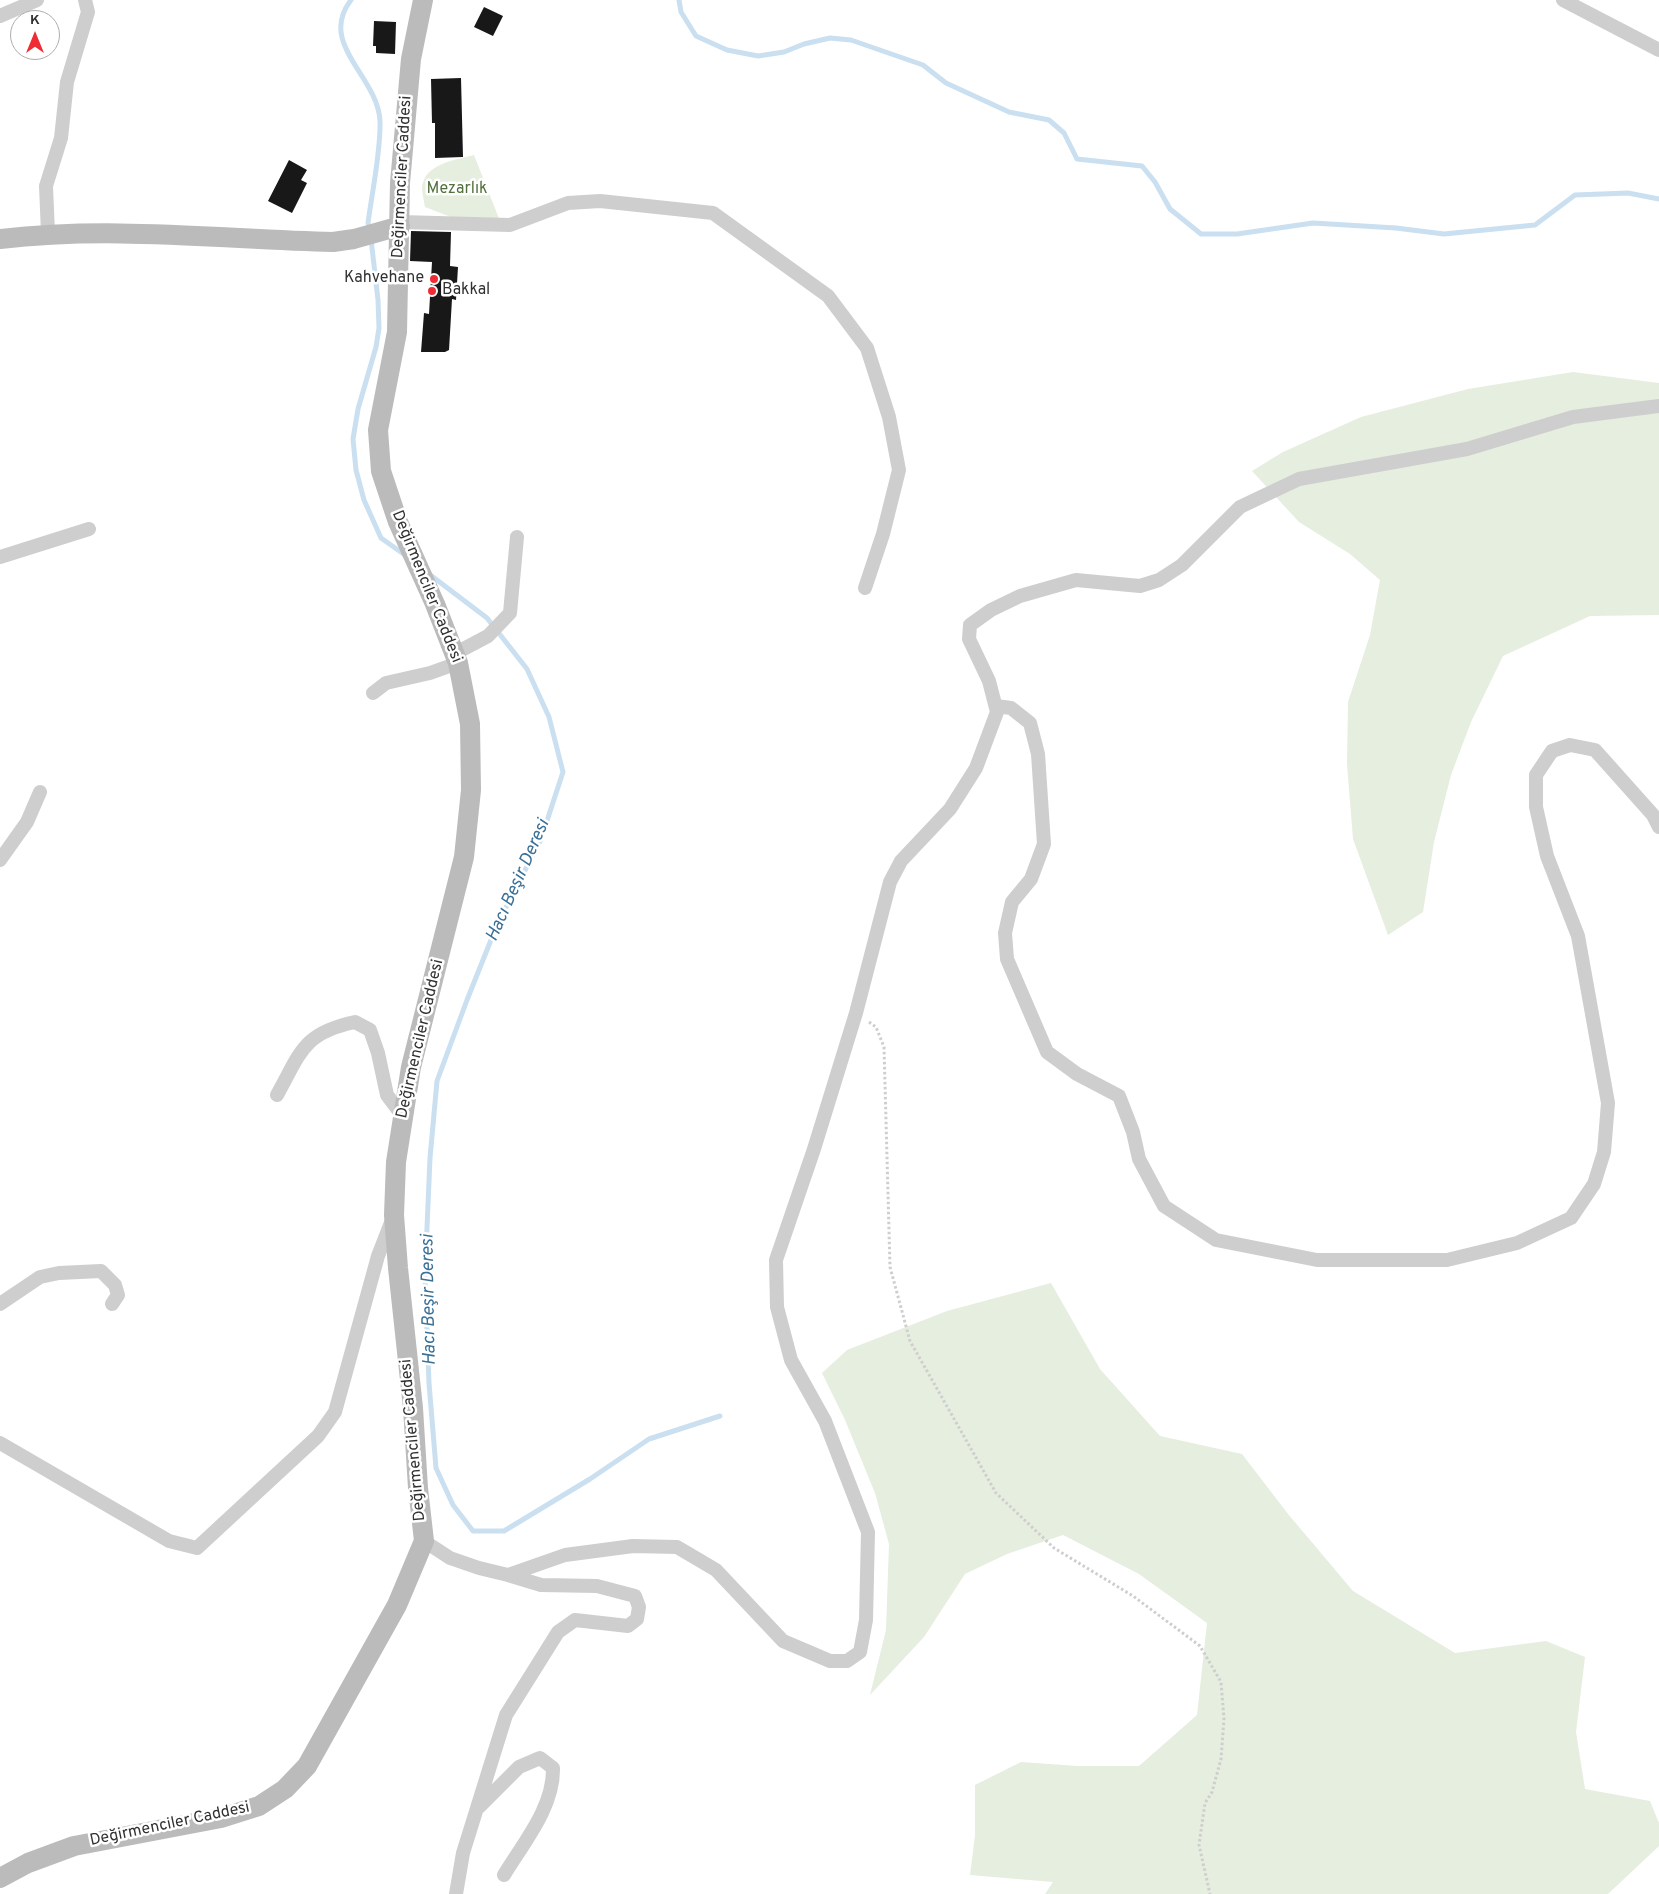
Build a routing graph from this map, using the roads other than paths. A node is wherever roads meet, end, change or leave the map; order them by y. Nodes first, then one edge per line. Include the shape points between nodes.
1 (37, 0) edge
2 (85, 0) edge
3 (423, 0) edge
4 (1563, 0) edge
5 (0, 16) edge
6 (1659, 50) edge
7 (395, 226) junction
8 (48, 233) junction
9 (0, 239) edge
10 (1659, 406) edge
11 (88, 529) dead end
12 (518, 537) dead end
13 (0, 557) edge
14 (865, 588) dead end
15 (456, 658) junction
16 (373, 693) dead end
17 (996, 706) junction
18 (40, 792) dead end
19 (1659, 827) edge
20 (0, 860) edge
21 (277, 1095) dead end
22 (402, 1115) junction
23 (394, 1215) junction
24 (0, 1304) edge
25 (112, 1304) dead end
26 (0, 1443) edge
27 (424, 1541) junction
28 (508, 1575) junction
29 (477, 1809) junction
30 (504, 1875) dead end
31 (0, 1878) edge
32 (456, 1894) edge

1 - 5 street
2 - 8 street via 88,12 67,82 61,138 46,186
3 - 7 main road, Değirmenciler Caddesi via 411,58
4 - 6 street
7 - 8 main road via 354,239 332,242 106,232
7 - 14 street via 510,225 568,204 600,201 713,213 828,296 867,348 889,417 899,470
7 - 15 main road, Değirmenciler Caddesi via 397,332 378,430 381,470 398,522
8 - 9 main road
10 - 17 street via 1573,417 1467,449 1299,479 1240,507 1182,565 1159,580 1140,586 1076,580 1020,596 970,625 969,639 989,680
11 - 13 street
12 - 15 street via 510,613 488,636
15 - 16 street via 430,673 386,683
15 - 22 main road, Değirmenciler Caddesi via 470,724 469,825
17 - 19 street via 1011,708 1030,723 1038,754 1044,844 1031,879 1012,902 1005,933 1007,959 1047,1052 1077,1074 1119,1096 1139,1159 1164,1206 1216,1240 1317,1260 1447,1260 1517,1244 1571,1218 1594,1184 1604,1152 1608,1103 1578,936 1547,856 1536,807 1536,775 1552,751 1570,745 1595,750 1653,815
17 - 28 street via 997,712 976,768 950,810 900,861 890,882 856,1014 776,1260 778,1306 791,1360 825,1421 868,1532 866,1620 860,1652 847,1661 830,1661 783,1641 716,1570 677,1547 633,1546 565,1555
18 - 20 street via 27,822
21 - 22 street via 305,1044 330,1027 355,1022 370,1030 387,1094
22 - 23 main road, Değirmenciler Caddesi
23 - 26 street via 378,1256 335,1412 318,1436 197,1548 169,1541
23 - 27 main road, Değirmenciler Caddesi
24 - 25 street via 40,1277 101,1271 115,1285 118,1295
27 - 28 street via 450,1558
27 - 31 main road, Değirmenciler Caddesi via 397,1605 324,1736 307,1766 284,1789 259,1806 221,1818 74,1846 28,1863
28 - 29 street via 541,1585 597,1586 635,1596 639,1607 637,1619 628,1626 575,1620 558,1632 506,1715
29 - 30 street via 519,1767 540,1758 552,1768 553,1784 544,1810
29 - 32 street via 463,1854

